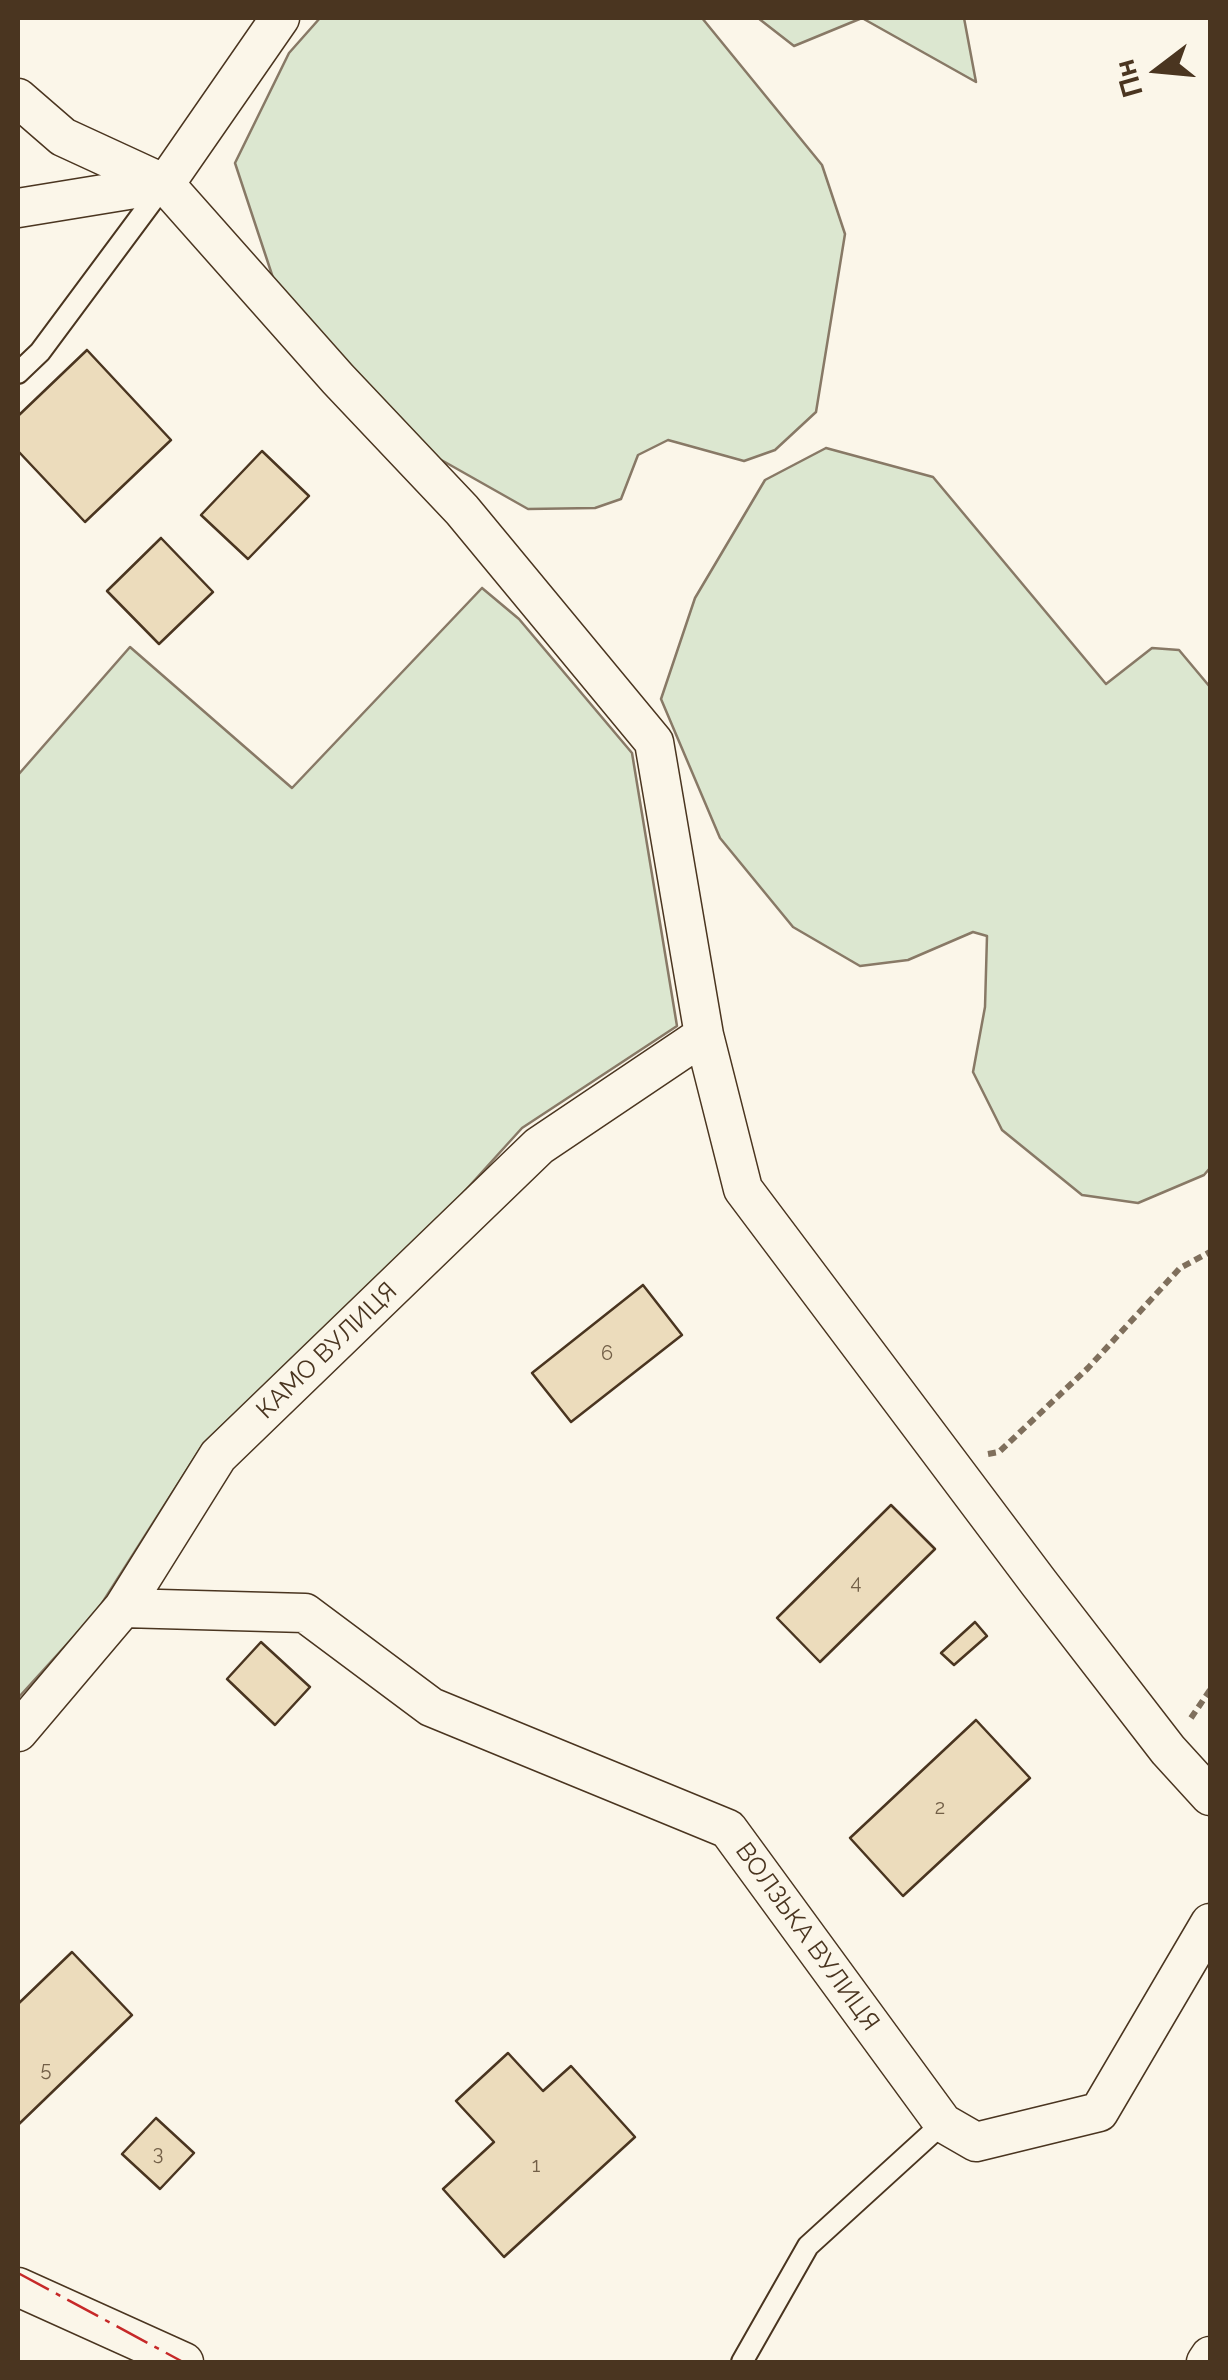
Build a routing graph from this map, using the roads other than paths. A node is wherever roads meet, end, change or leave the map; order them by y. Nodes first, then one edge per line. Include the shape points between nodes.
1 (280, 18) edge
2 (18, 98) edge
3 (166, 184) junction
4 (18, 208) edge
5 (18, 374) edge
6 (704, 1035) junction
7 (122, 1608) junction
8 (18, 1732) edge
9 (1210, 1796) edge
10 (1210, 1923) edge
11 (943, 2123) junction
12 (23, 2301) edge
13 (1210, 2356) edge
14 (184, 2362) edge
15 (742, 2362) edge
16 (1206, 2362) edge

1 - 3 street
2 - 3 street via 63,137
3 - 4 street
3 - 5 lane
3 - 6 street via 462,510 654,742
6 - 7 street, КАМО ВУЛИЦЯ via 539,1146 218,1456
6 - 9 street via 743,1189 1168,1750
7 - 8 street, КАМО ВУЛИЦЯ
7 - 11 street, ВОЛЗЬКА ВУЛИЦЯ via 306,1614 431,1707 728,1830
10 - 11 street via 1099,2112 976,2142
11 - 15 lane via 808,2246
12 - 14 street
13 - 16 street

